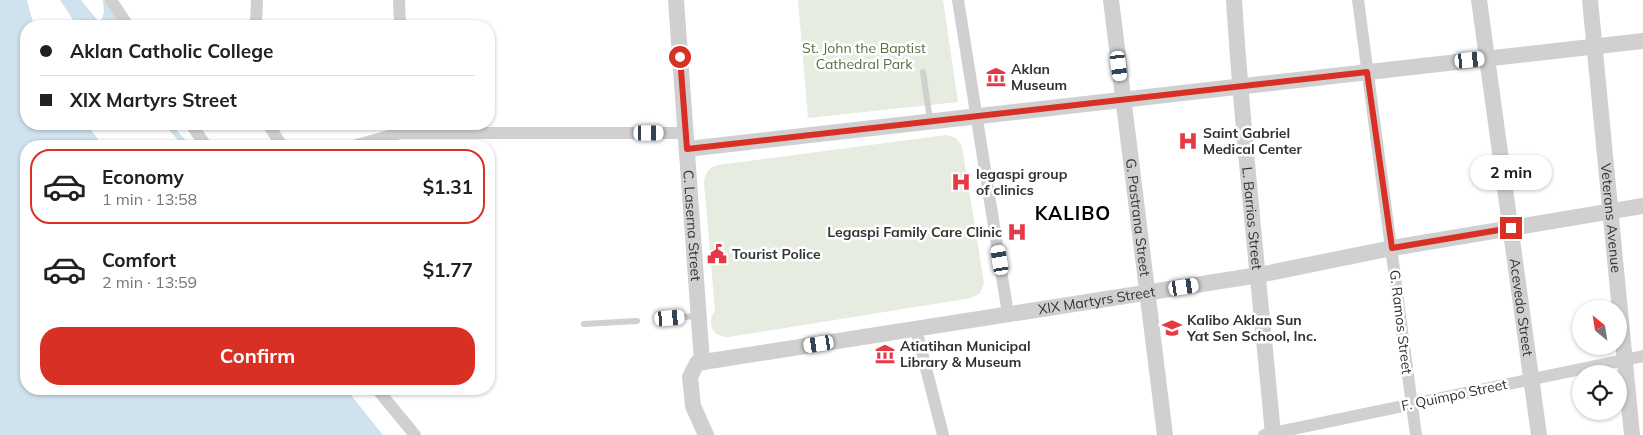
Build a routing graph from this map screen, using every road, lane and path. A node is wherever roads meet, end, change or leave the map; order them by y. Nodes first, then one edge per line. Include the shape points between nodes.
1 (111, 0) edge
2 (257, 0) edge
3 (399, 0) edge
4 (676, 0) edge
5 (958, 0) edge
6 (1111, 0) edge
7 (1234, 0) edge
8 (1358, 0) edge
9 (1479, 0) edge
10 (1590, 0) edge
11 (124, 20) edge
12 (256, 20) edge
13 (400, 20) edge
14 (1643, 40) edge
15 (1595, 46) junction
16 (1487, 58) junction
17 (923, 72) dead end
18 (1367, 72) junction
19 (1239, 86) junction
20 (1124, 99) junction
21 (976, 116) junction
22 (930, 121) junction
23 (395, 130) edge
24 (444, 130) edge
25 (369, 140) edge
26 (686, 141) junction
27 (1643, 206) edge
28 (1610, 212) junction
29 (1511, 228) junction
30 (1392, 248) junction
31 (1259, 275) junction
32 (1148, 293) junction
33 (1008, 314) junction
34 (699, 316) junction
35 (670, 318) dead end
36 (637, 320) dead end
37 (584, 324) dead end
38 (916, 329) junction
39 (1643, 356) edge
40 (1624, 359) junction
41 (699, 363) junction
42 (1531, 379) junction
43 (382, 395) edge
44 (1412, 404) junction
45 (1270, 434) edge
46 (415, 435) edge
47 (706, 435) edge
48 (942, 435) edge
49 (1165, 435) edge
50 (1416, 435) edge
51 (1539, 435) edge
52 (1632, 435) edge

1 - 11 street
2 - 12 street
3 - 13 street
4 - 26 street, C. Laserna Street
5 - 21 street
6 - 20 street, G. Pastrana Street
7 - 19 street, L. Barrios Street
8 - 18 street, G. Ramos Street
9 - 16 street, Acevedo Street
10 - 15 street, Veterans Avenue
14 - 15 street
15 - 16 street
15 - 28 street, Veterans Avenue
16 - 18 street
16 - 29 street, Acevedo Street
17 - 22 lane
18 - 19 street
18 - 30 street, G. Ramos Street
19 - 20 street
19 - 31 street, L. Barrios Street
20 - 21 street
20 - 32 street, G. Pastrana Street
21 - 22 street
21 - 33 street
22 - 26 street
23 - 25 street
24 - 26 street
26 - 34 street, C. Laserna Street
27 - 28 street, XIX Martyrs Street
28 - 29 street, XIX Martyrs Street
28 - 40 street, Veterans Avenue
29 - 30 street, XIX Martyrs Street
29 - 42 street, Acevedo Street
30 - 31 street, XIX Martyrs Street
30 - 44 street, G. Ramos Street
31 - 32 street, XIX Martyrs Street
31 - 45 street, L. Barrios Street
32 - 33 street, XIX Martyrs Street
32 - 49 street, G. Pastrana Street
33 - 38 street, XIX Martyrs Street
34 - 35 lane
34 - 41 street, C. Laserna Street
36 - 37 lane
38 - 41 street, XIX Martyrs Street
38 - 48 street
39 - 40 street, F. Quimpo Street
40 - 42 street, F. Quimpo Street
40 - 52 street, Veterans Avenue
41 - 47 street, C. Laserna Street via 690,377 693,406
42 - 44 street, F. Quimpo Street
42 - 51 street, Acevedo Street
43 - 46 street
44 - 45 street, F. Quimpo Street
44 - 50 street, G. Ramos Street

